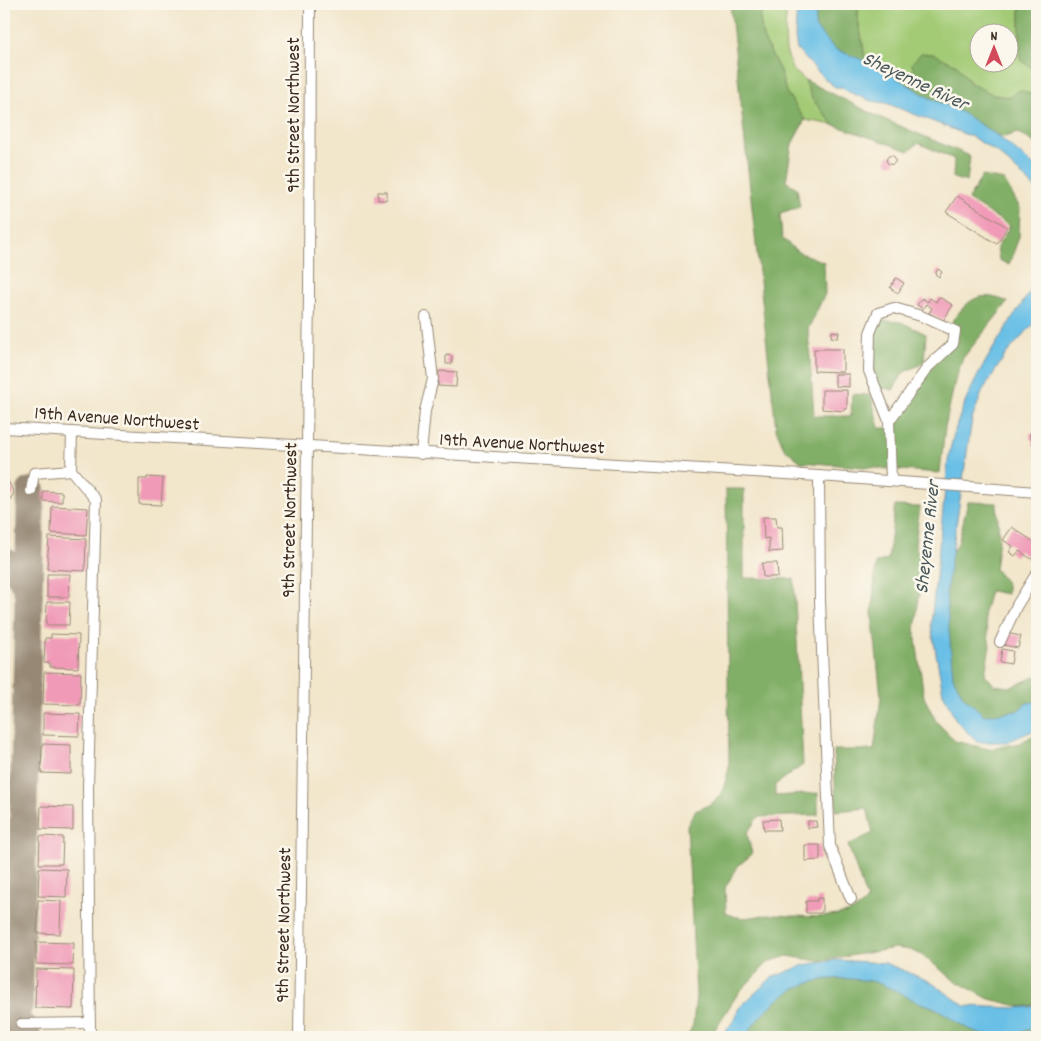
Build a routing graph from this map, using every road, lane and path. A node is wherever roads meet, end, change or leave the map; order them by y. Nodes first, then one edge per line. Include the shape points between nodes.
1 (310, 4) edge
2 (426, 317) dead end
3 (889, 421) junction
4 (4, 428) edge
5 (72, 432) junction
6 (306, 447) junction
7 (420, 454) junction
8 (71, 470) junction
9 (819, 476) junction
10 (891, 481) junction
11 (31, 491) dead end
12 (1037, 492) edge
13 (1037, 573) edge
14 (1000, 642) dead end
15 (851, 899) dead end
16 (90, 1022) junction
17 (21, 1024) dead end
18 (90, 1037) edge
19 (299, 1037) edge

1 - 6 street, 9th Street Northwest
2 - 7 street via 433,379
3 - 3 street via 869,371 870,334 878,313 894,308 955,331 953,344 928,367
3 - 10 street
4 - 5 street, 19th Avenue Northwest
5 - 6 street, 19th Avenue Northwest
5 - 8 street
6 - 7 street, 19th Avenue Northwest
6 - 19 street, 9th Street Northwest
7 - 9 street, 19th Avenue Northwest
8 - 11 street via 34,473
8 - 16 street via 96,500 88,787
9 - 10 street, 19th Avenue Northwest
9 - 15 street via 820,601 830,846
10 - 12 street, 19th Avenue Northwest
13 - 14 street via 1017,605
16 - 17 street
16 - 18 street

